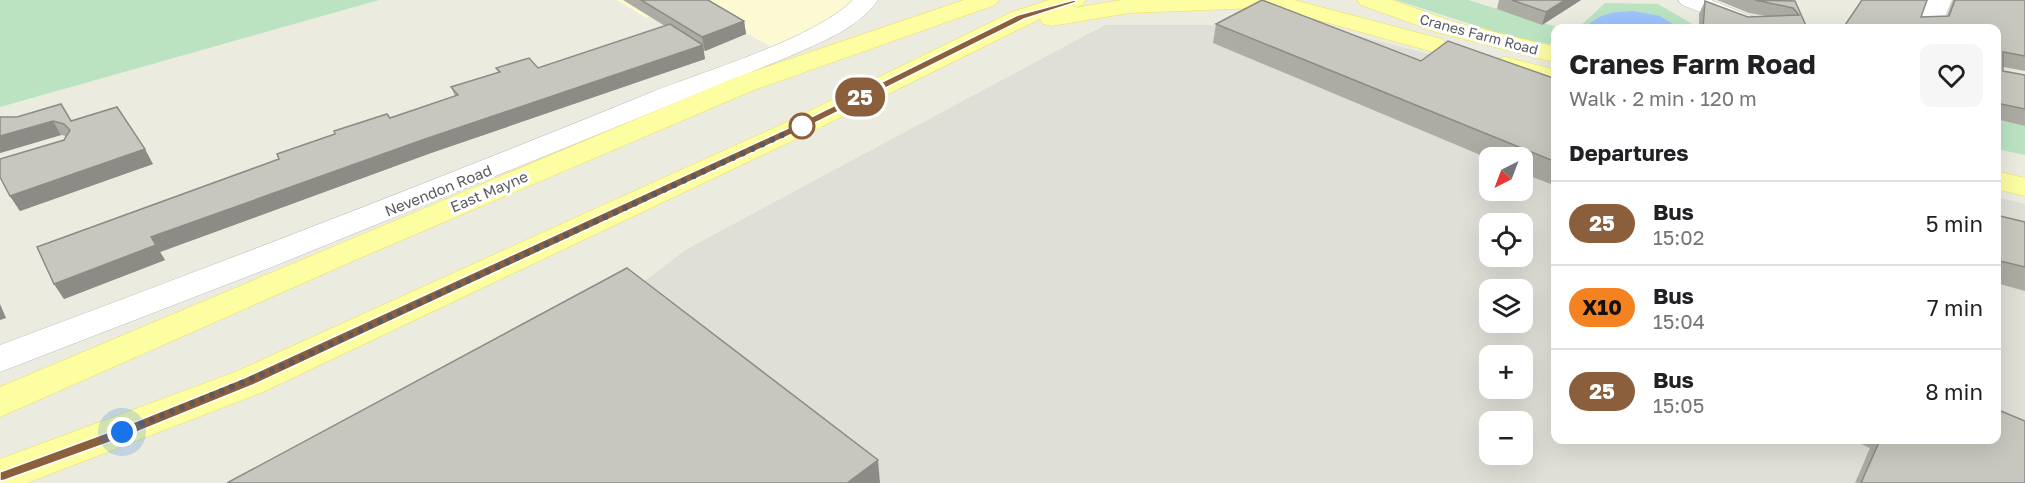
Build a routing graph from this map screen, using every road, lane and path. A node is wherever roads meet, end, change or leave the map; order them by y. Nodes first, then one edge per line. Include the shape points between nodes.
1 (866, 0) edge
2 (987, 0) edge
3 (1074, 0) edge
4 (1311, 0) edge
5 (1369, 0) edge
6 (1690, 0) edge
7 (1940, 0) edge
8 (1757, 24) edge
9 (1930, 24) edge
10 (1433, 44) junction
11 (956, 50) junction
12 (1551, 53) edge
13 (1551, 77) edge
14 (2001, 159) edge
15 (2025, 164) edge
16 (2001, 181) edge
17 (2025, 187) edge
18 (0, 359) edge
19 (0, 403) edge
20 (0, 476) edge

1 - 18 street, Nevendon Road via 854,13 801,40 484,172
2 - 19 main road, East Mayne via 744,84 337,255
3 - 11 main road via 1021,17
4 - 10 main road, Cranes Farm Road
5 - 12 main road, Cranes Farm Road via 1445,27
6 - 8 street
7 - 9 street
10 - 11 main road via 1300,8 1240,0 1088,11
10 - 13 main road, Cranes Farm Road
11 - 20 main road via 778,137 249,382
14 - 15 main road
16 - 17 main road

